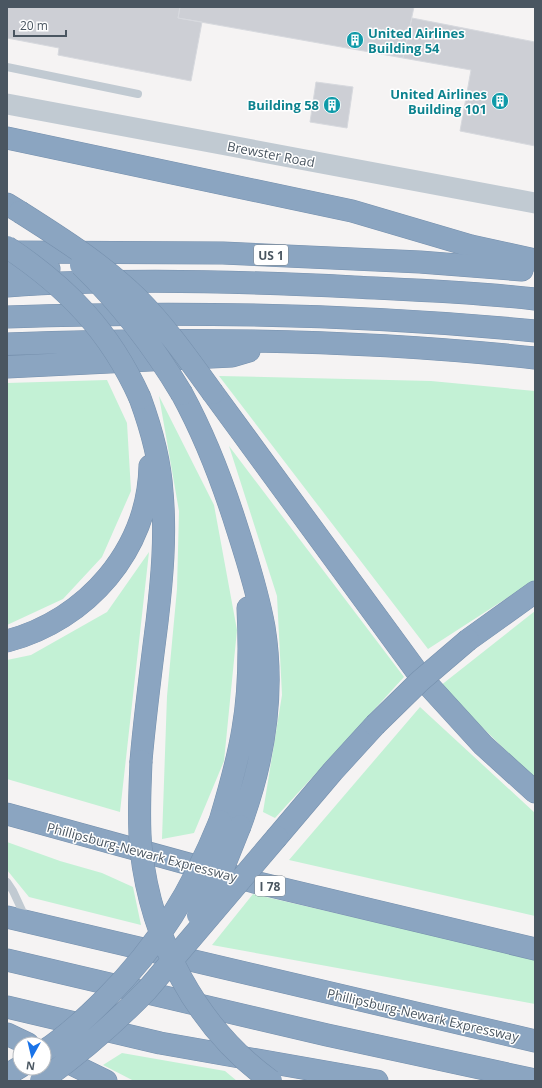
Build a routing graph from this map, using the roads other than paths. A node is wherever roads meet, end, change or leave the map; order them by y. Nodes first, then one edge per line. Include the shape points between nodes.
1 (7, 67) edge
2 (138, 94) dead end
3 (7, 104) edge
4 (7, 138) edge
5 (7, 152) edge
6 (138, 165) junction
7 (535, 204) edge
8 (13, 208) edge
9 (7, 247) edge
10 (7, 252) edge
11 (535, 260) edge
12 (7, 269) edge
13 (535, 271) edge
14 (187, 281) junction
15 (7, 286) edge
16 (535, 299) edge
17 (7, 317) edge
18 (535, 331) edge
19 (279, 342) junction
20 (7, 344) edge
21 (535, 358) edge
22 (7, 367) edge
23 (140, 398) junction
24 (535, 592) edge
25 (7, 641) edge
26 (535, 792) edge
27 (7, 814) edge
28 (230, 823) junction
29 (7, 882) edge
30 (17, 919) edge
31 (535, 949) edge
32 (7, 960) edge
33 (302, 988) junction
34 (147, 990) junction
35 (7, 1007) edge
36 (535, 1029) edge
37 (535, 1041) edge
38 (52, 1045) edge
39 (52, 1055) edge
40 (535, 1080) edge
41 (41, 1081) edge
42 (106, 1081) edge
43 (271, 1081) edge
44 (377, 1081) edge

1 - 2 lane
3 - 7 street, Brewster Road
4 - 6 highway
5 - 6 highway
6 - 11 highway via 352,211 471,246
8 - 26 highway, bridge via 84,254 112,276 157,320 420,676 483,745
8 - 28 highway, bridge via 73,258 109,295 163,363 195,417 231,508 260,608 268,678 267,716 262,753 252,791
9 - 23 highway, bridge via 48,277 93,321 120,359
10 - 13 highway, US 1 via 230,253 420,262
12 - 14 highway via 128,271
14 - 15 highway via 65,282
14 - 16 highway via 456,292
17 - 18 highway via 162,314 289,316
19 - 20 highway
19 - 21 highway via 394,347
19 - 22 highway via 232,356
23 - 25 highway via 147,430 150,476 145,505 131,544 108,577 79,606 44,629
23 - 43 highway, bridge via 158,462 164,523 161,585 141,761 140,819 145,880 167,948 196,1004 237,1052
24 - 34 highway, bridge via 468,640 420,681 375,725
27 - 31 highway, Phillipsburg-Newark Expressway / I 78 via 254,882
28 - 34 highway, bridge via 219,876 198,916
28 - 38 highway, bridge via 199,868 168,924 150,949 95,1009
29 - 30 lane via 13,891
30 - 33 highway, Phillipsburg-Newark Expressway
32 - 40 highway via 327,1035
33 - 36 highway
33 - 37 highway, Phillipsburg-Newark Expressway
34 - 41 highway, bridge via 107,1030
35 - 44 highway via 167,1044
39 - 42 highway

